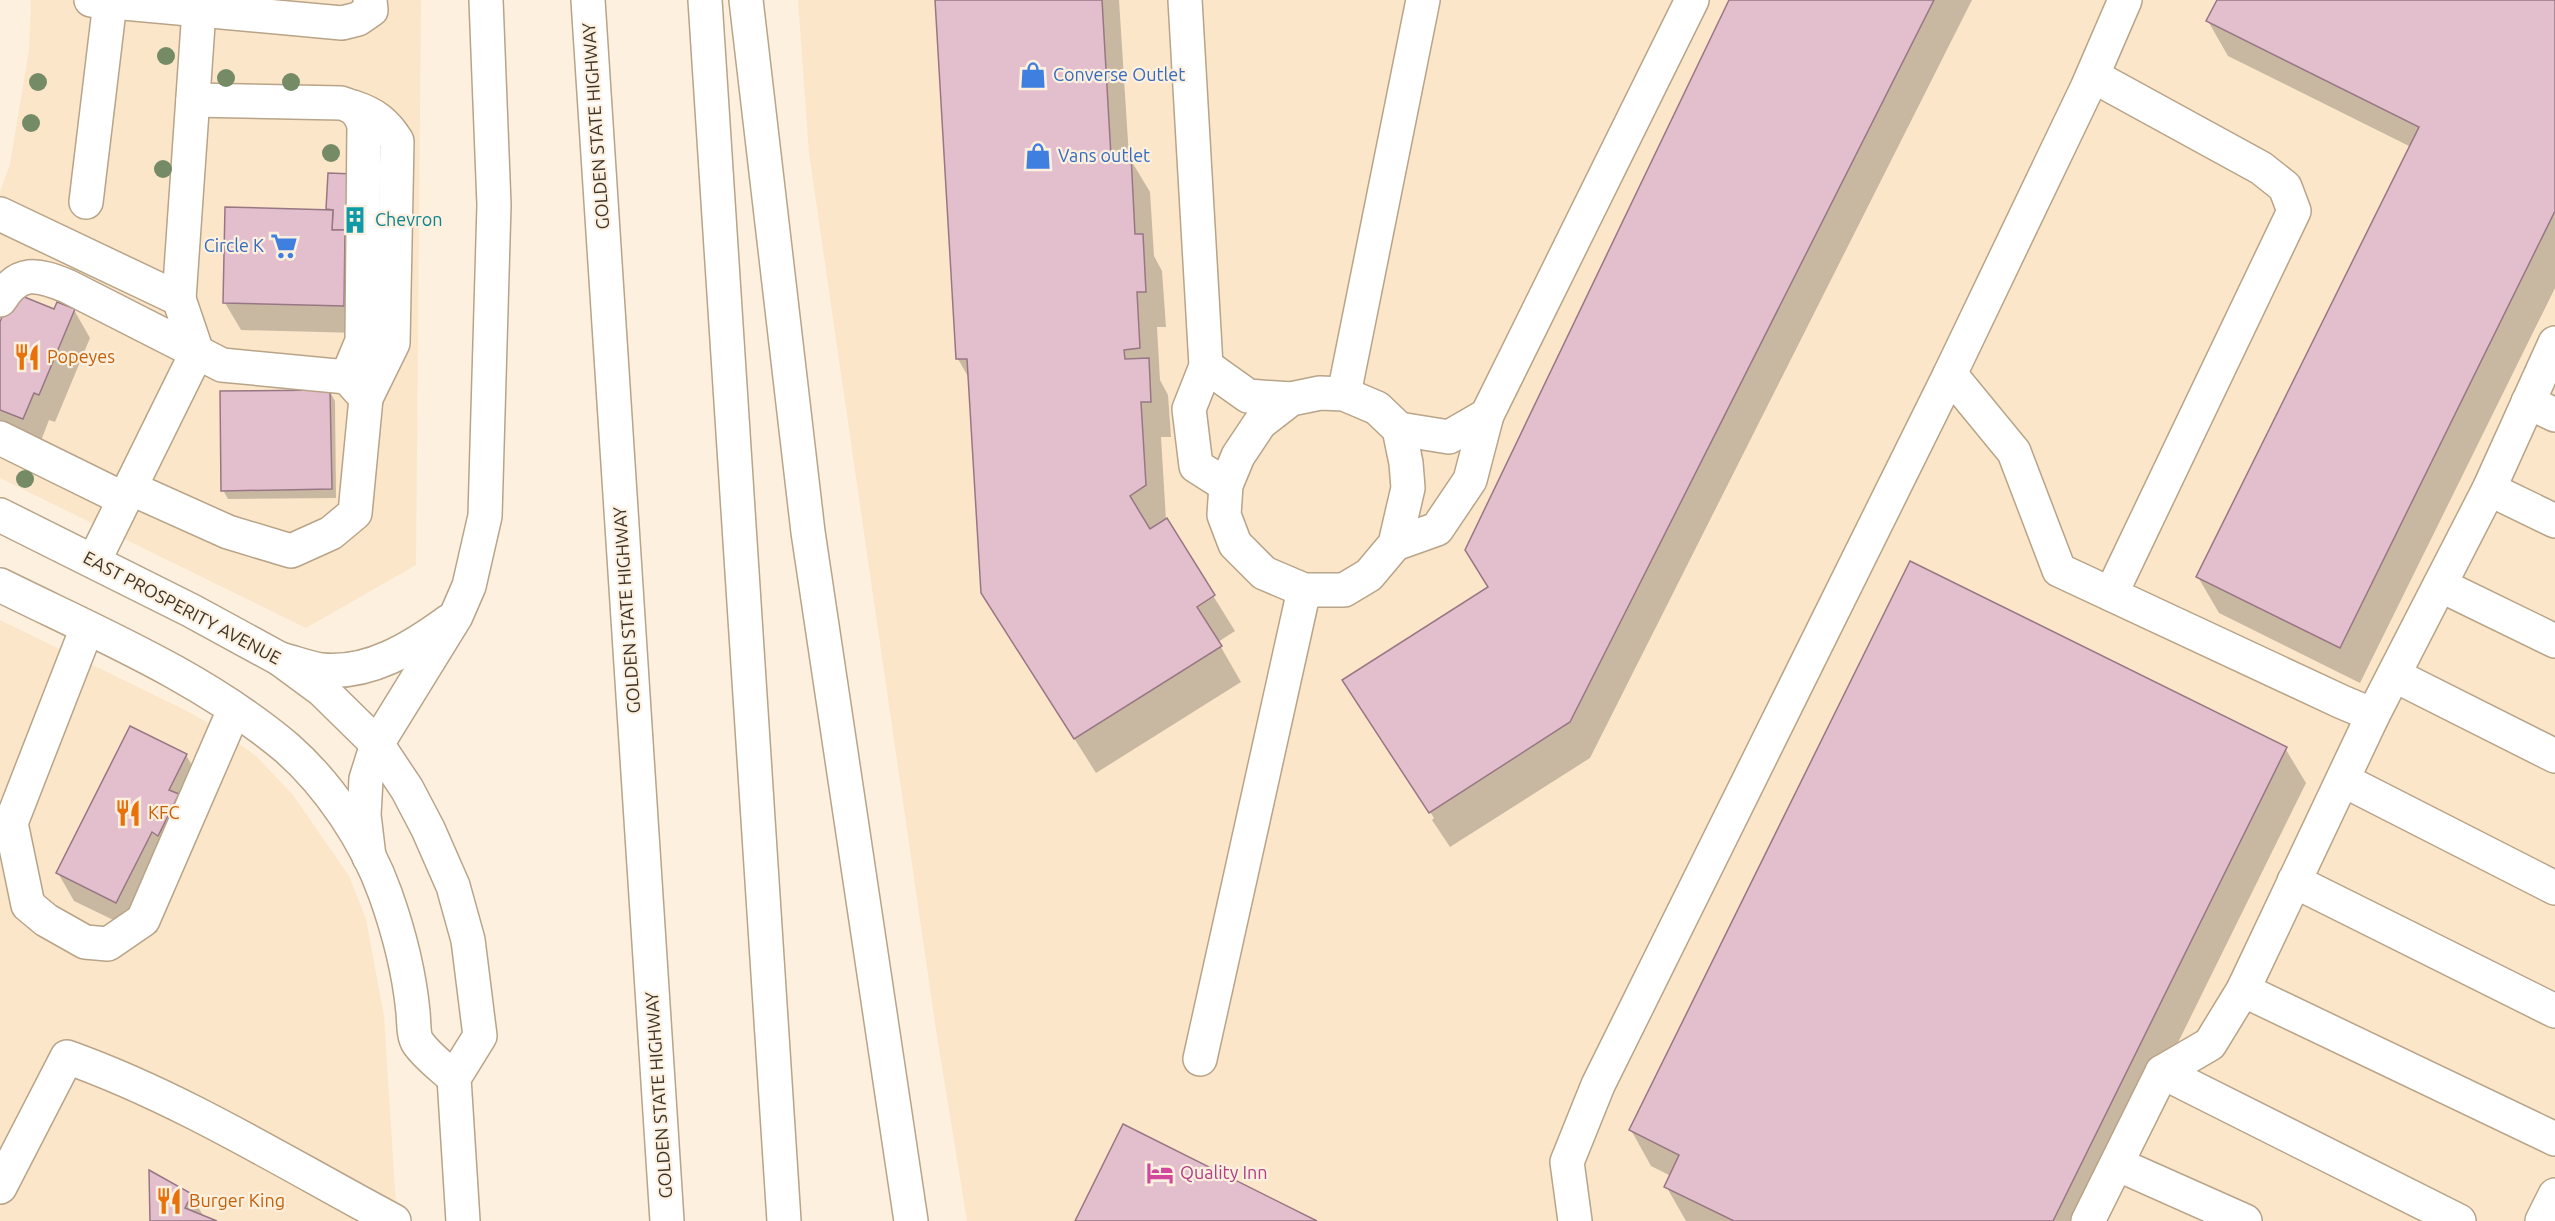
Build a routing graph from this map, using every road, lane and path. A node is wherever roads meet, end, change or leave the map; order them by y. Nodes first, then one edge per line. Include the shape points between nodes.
1 (370, 0) edge
2 (486, 0) edge
3 (588, 0) edge
4 (705, 0) edge
5 (746, 0) edge
6 (1185, 0) edge
7 (1423, 0) edge
8 (1692, 0) edge
9 (2125, 0) edge
10 (101, 1) edge
11 (199, 10) junction
12 (2092, 76) junction
13 (193, 100) junction
14 (86, 202) dead end
15 (0, 214) edge
16 (179, 299) junction
17 (0, 300) edge
18 (2555, 343) edge
19 (197, 352) junction
20 (1206, 366) junction
21 (1950, 374) junction
22 (356, 388) junction
23 (1344, 394) junction
24 (1291, 399) junction
25 (2542, 409) edge
26 (1487, 415) junction
27 (1399, 429) junction
28 (0, 438) edge
29 (1226, 485) junction
30 (2489, 489) junction
31 (127, 494) junction
32 (0, 515) edge
33 (2555, 521) edge
34 (1395, 544) junction
35 (94, 561) junction
36 (0, 585) edge
37 (2440, 585) junction
38 (1304, 590) junction
39 (2111, 594) junction
40 (456, 616) junction
41 (87, 628) junction
42 (2555, 641) edge
43 (280, 659) junction
44 (2394, 675) junction
45 (234, 710) junction
46 (2373, 715) junction
47 (378, 744) junction
48 (2555, 756) edge
49 (2343, 780) junction
50 (369, 857) junction
51 (2294, 881) junction
52 (2555, 888) edge
53 (2243, 990) junction
54 (2555, 1011) edge
55 (1200, 1059) dead end
56 (2162, 1072) junction
57 (454, 1078) junction
58 (2555, 1139) edge
59 (2117, 1164) junction
60 (0, 1187) edge
61 (2555, 1195) edge
62 (394, 1221) edge
63 (463, 1221) edge
64 (667, 1221) edge
65 (784, 1221) edge
66 (911, 1221) edge
67 (1575, 1221) edge
68 (2088, 1221) edge
69 (2245, 1221) edge
70 (2459, 1221) edge
71 (2542, 1221) edge

1 - 11 main road via 371,10 358,20 342,23
2 - 40 main road via 494,205 485,516 469,586
3 - 64 main road, GOLDEN STATE HIGHWAY
4 - 65 main road
5 - 66 main road via 808,532
6 - 20 main road
7 - 23 main road
8 - 26 main road
9 - 12 main road
10 - 11 main road
10 - 14 main road
11 - 13 main road
12 - 21 main road
12 - 39 main road via 2261,168 2285,187 2294,211
13 - 16 main road
13 - 22 main road via 341,103 359,113 364,125 362,340
15 - 16 main road
16 - 19 main road
17 - 19 main road via 10,284 28,277 45,278
18 - 25 main road
19 - 22 main road via 222,365
19 - 31 main road
20 - 24 main road via 1248,396
20 - 29 main road via 1189,409 1196,466
21 - 39 main road via 2014,453 2059,570
21 - 67 main road via 1598,1085 1567,1162
22 - 31 main road via 355,513 331,533 291,551
23 - 24 main road via 1320,393
23 - 27 main road via 1377,408
24 - 29 main road via 1260,423
25 - 30 main road
26 - 27 main road via 1449,437
26 - 34 main road via 1470,480 1437,529
27 - 34 main road via 1408,488
28 - 31 main road
29 - 38 main road via 1224,515 1235,544 1264,573
30 - 33 main road
30 - 37 main road
31 - 35 main road
32 - 35 main road, EAST PROSPERITY AVENUE
34 - 38 main road via 1369,575 1344,590
35 - 43 main road, EAST PROSPERITY AVENUE
36 - 41 main road
37 - 42 main road
37 - 44 main road
38 - 55 main road
39 - 46 main road
40 - 43 main road via 380,662 321,670
40 - 47 main road
41 - 45 main road
41 - 45 main road via 11,823 28,905 85,942 108,944 142,920
43 - 47 main road, EAST PROSPERITY AVENUE via 321,690
44 - 46 main road
44 - 48 main road
45 - 50 main road via 312,773
46 - 49 main road
47 - 50 main road via 366,779 364,815
47 - 57 main road, EAST PROSPERITY AVENUE via 428,829 453,886 468,940 480,1036
49 - 51 main road
49 - 52 main road
50 - 57 main road via 385,891 404,954 417,1041
51 - 53 main road
51 - 54 main road
53 - 56 main road via 2210,1044
53 - 58 main road
56 - 59 main road
56 - 70 main road
57 - 63 main road
59 - 68 main road
59 - 69 main road
60 - 62 main road via 67,1057 115,1074
61 - 71 main road

